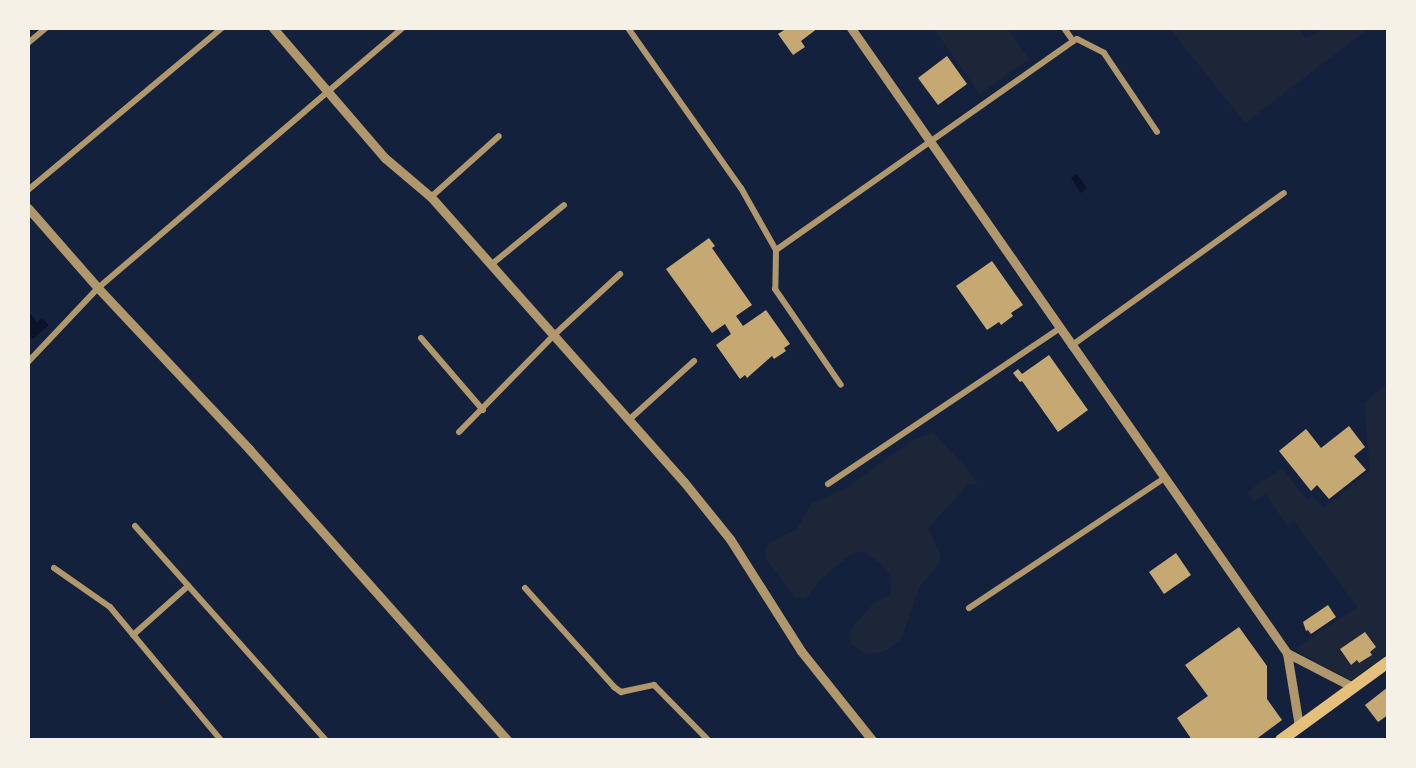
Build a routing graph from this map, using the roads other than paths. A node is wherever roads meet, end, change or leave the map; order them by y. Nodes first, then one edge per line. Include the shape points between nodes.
1 (46, 28) edge
2 (222, 28) edge
3 (273, 28) edge
4 (402, 28) edge
5 (628, 28) edge
6 (851, 28) edge
7 (1064, 28) edge
8 (1073, 41) junction
9 (28, 43) edge
10 (327, 92) junction
11 (1157, 132) dead end
12 (499, 136) dead end
13 (931, 140) junction
14 (28, 190) edge
15 (1284, 194) dead end
16 (430, 197) junction
17 (564, 205) dead end
18 (28, 208) edge
19 (776, 250) junction
20 (492, 264) junction
21 (620, 274) dead end
22 (98, 288) junction
23 (1059, 329) junction
24 (554, 335) junction
25 (422, 338) dead end
26 (1071, 346) junction
27 (28, 362) edge
28 (694, 362) dead end
29 (841, 385) dead end
30 (483, 410) junction
31 (631, 418) junction
32 (459, 432) dead end
33 (1163, 479) junction
34 (828, 484) dead end
35 (135, 526) dead end
36 (54, 568) dead end
37 (188, 586) junction
38 (525, 588) dead end
39 (969, 609) dead end
40 (134, 635) junction
41 (1287, 653) junction
42 (1388, 662) edge
43 (1353, 687) junction
44 (1299, 726) junction
45 (221, 740) edge
46 (326, 740) edge
47 (507, 740) edge
48 (708, 740) edge
49 (872, 740) edge
50 (1281, 740) edge

1 - 9 street
2 - 14 street
3 - 10 street
4 - 10 street
5 - 19 street via 741,188
6 - 13 street
7 - 8 street
8 - 11 street via 1077,39 1104,53
8 - 13 street
10 - 16 street via 385,158
10 - 22 street
12 - 16 street
13 - 19 street
13 - 23 street
15 - 26 street
16 - 20 street
17 - 20 street
18 - 22 street
19 - 29 street via 775,289
20 - 24 street
21 - 24 street
22 - 27 street
22 - 47 street via 249,449
23 - 26 street
23 - 34 street
24 - 30 street
24 - 31 street
25 - 30 street
26 - 33 street
28 - 31 street
30 - 32 street
31 - 49 street via 730,539 801,651
33 - 39 street
33 - 41 street
35 - 37 street
36 - 40 street via 110,608
37 - 40 street
37 - 46 street
38 - 48 street via 614,687 621,692 654,685
40 - 45 street
41 - 43 street
41 - 44 street
42 - 43 highway
43 - 44 highway
44 - 50 highway

